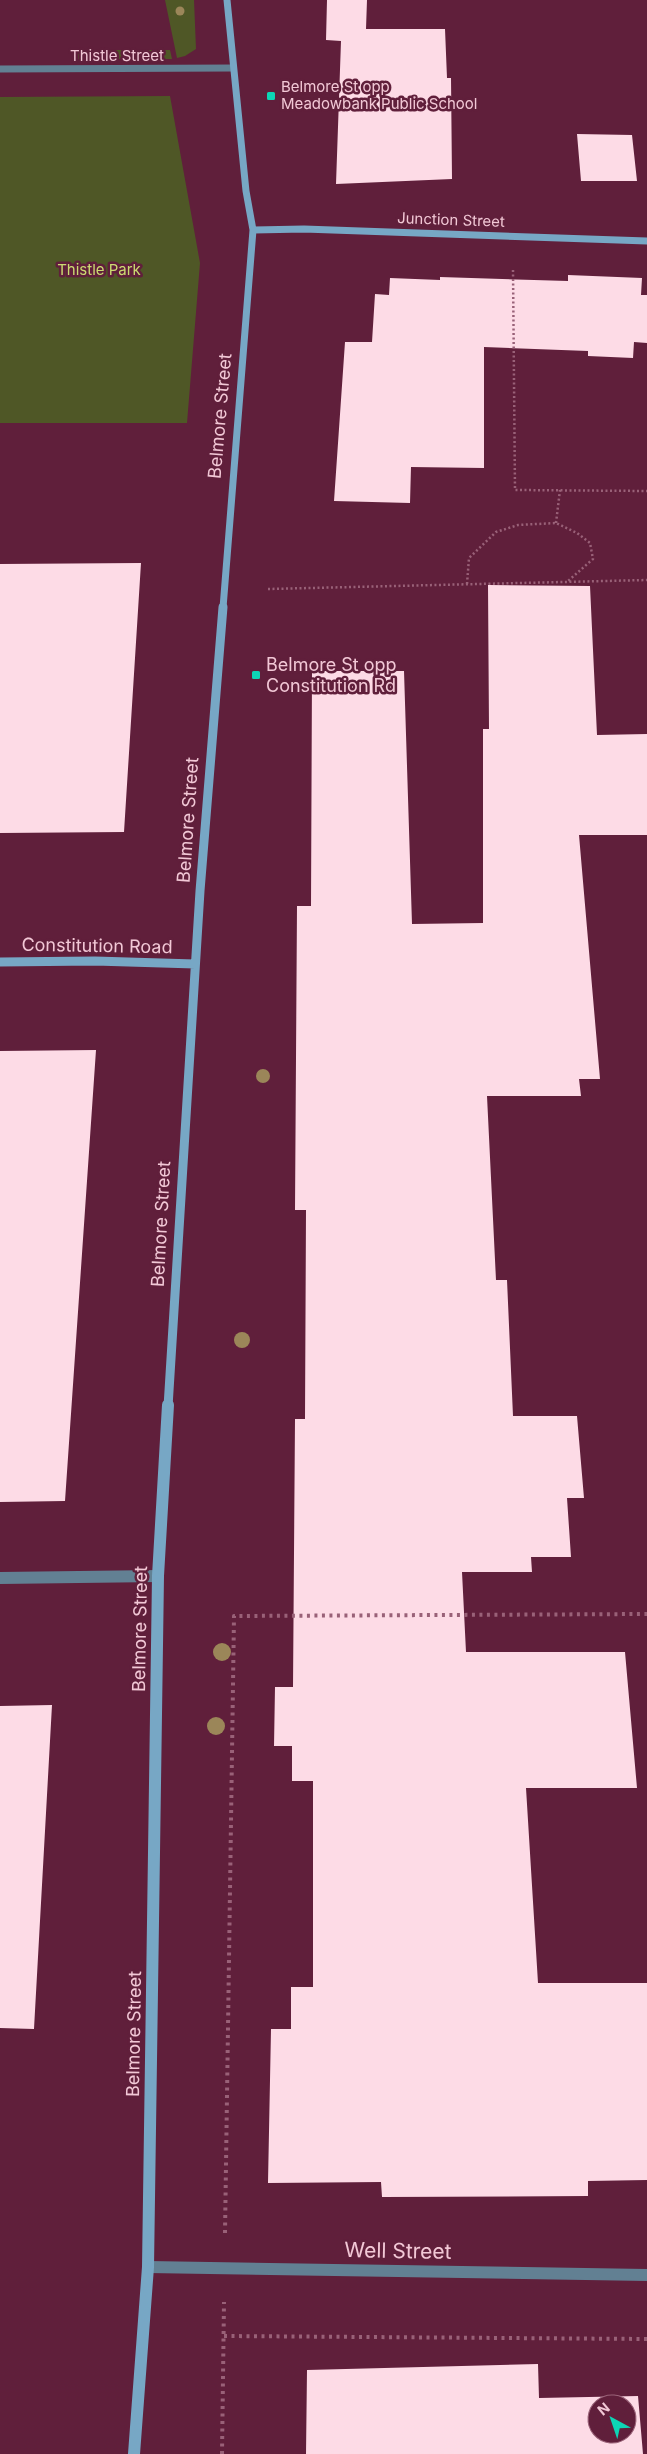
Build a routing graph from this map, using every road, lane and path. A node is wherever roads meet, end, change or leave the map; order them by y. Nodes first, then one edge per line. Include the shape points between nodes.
1 (227, 0) edge
2 (234, 68) junction
3 (0, 69) edge
4 (253, 230) junction
5 (647, 241) edge
6 (513, 264) dead end
7 (560, 490) junction
8 (647, 491) edge
9 (556, 523) junction
10 (647, 580) edge
11 (568, 582) junction
12 (467, 584) junction
13 (268, 589) dead end
14 (0, 962) edge
15 (194, 964) junction
16 (158, 1576) junction
17 (0, 1578) edge
18 (647, 1614) edge
19 (148, 2267) junction
20 (224, 2268) junction
21 (647, 2275) edge
22 (224, 2336) junction
23 (647, 2339) edge
24 (134, 2454) edge
25 (222, 2454) edge

1 - 2 main road, Belmore Street
2 - 3 street, Thistle Street
2 - 4 main road, Belmore Street
4 - 5 main road, Junction Street
4 - 15 main road, Belmore Street
6 - 7 path via 516,490
7 - 8 path
7 - 9 path
9 - 11 path via 590,543 593,559
9 - 12 path via 518,525 496,532 469,558
10 - 11 path
11 - 12 path
12 - 13 path
14 - 15 main road, Constitution Road
15 - 16 main road, Belmore Street
16 - 17 street
16 - 19 main road, Belmore Street
18 - 20 path via 234,1616
19 - 20 street, Well Street
19 - 24 main road, Belmore Street
20 - 21 street, Well Street
20 - 22 path
22 - 23 path
22 - 25 path

